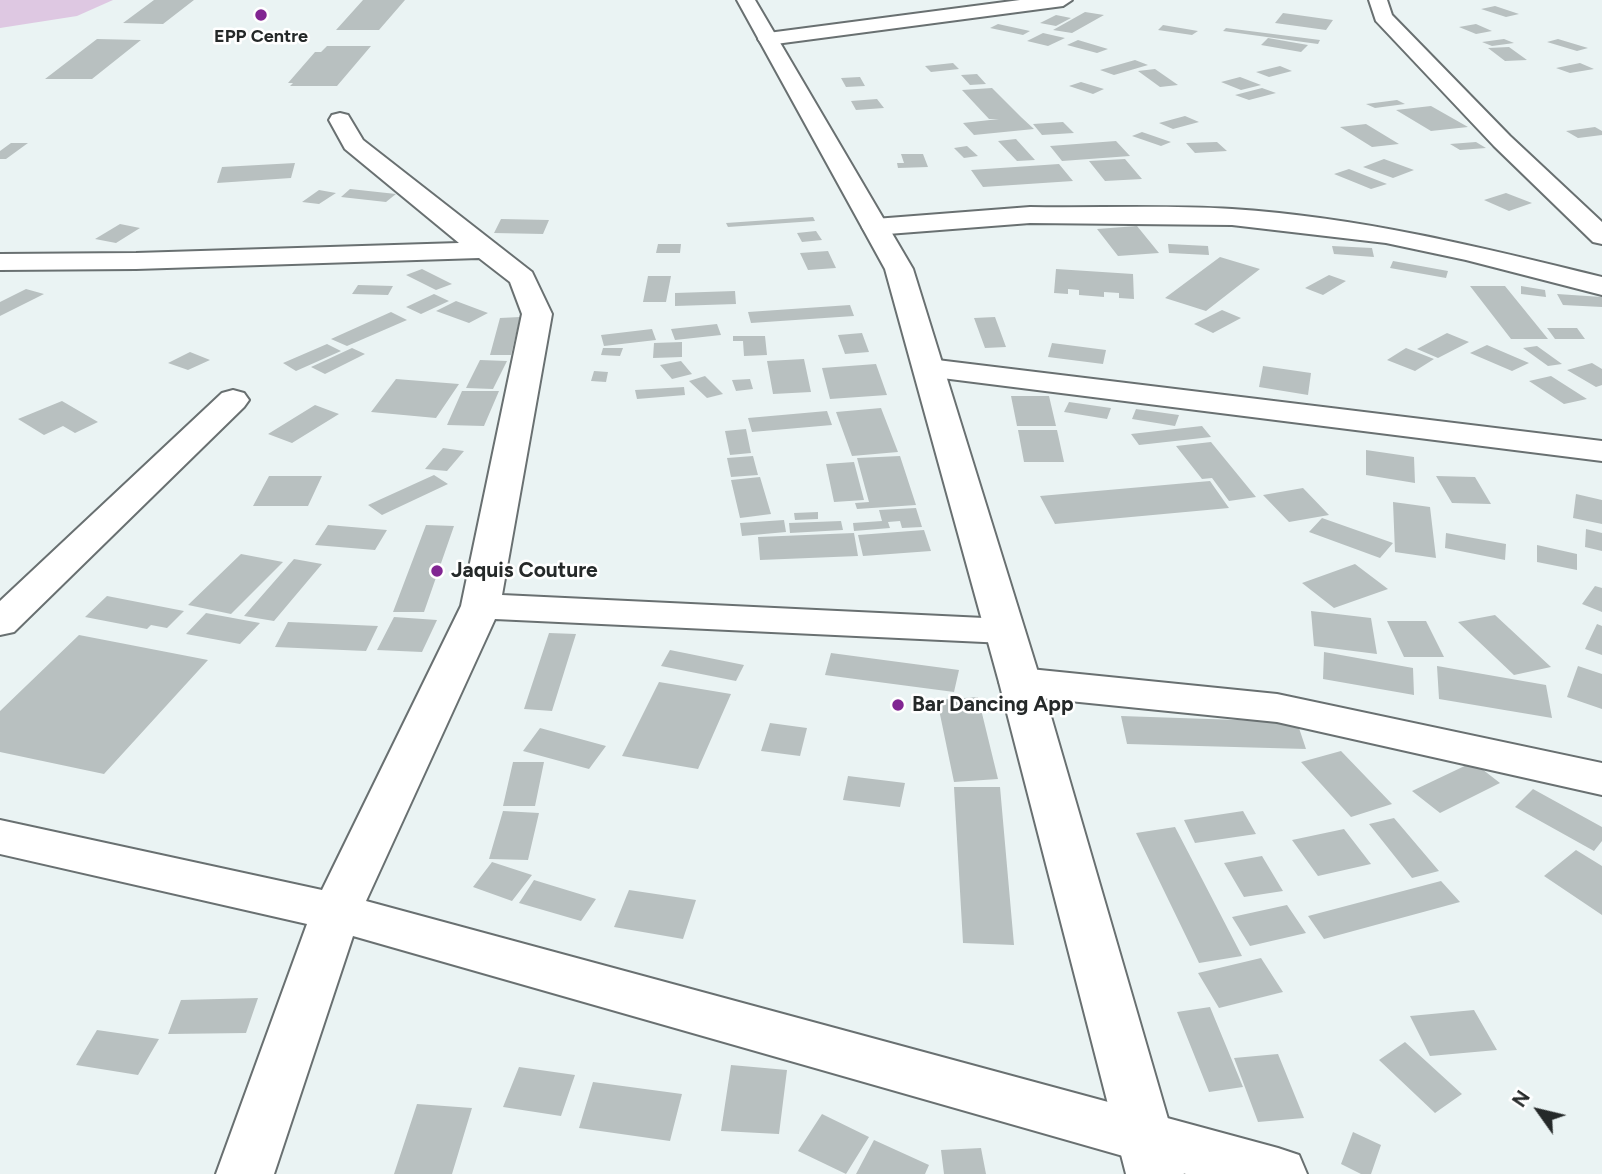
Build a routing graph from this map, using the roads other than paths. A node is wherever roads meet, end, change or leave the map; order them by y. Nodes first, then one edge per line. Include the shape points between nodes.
1 (746, 0) edge
2 (1063, 0) edge
3 (1378, 0) edge
4 (768, 38) junction
5 (340, 120) dead end
6 (875, 227) junction
7 (1602, 236) edge
8 (485, 250) junction
9 (0, 262) edge
10 (1602, 286) edge
11 (929, 368) junction
12 (233, 400) dead end
13 (1602, 451) edge
14 (481, 606) junction
15 (0, 623) edge
16 (1005, 631) junction
17 (1020, 682) junction
18 (1602, 779) edge
19 (0, 837) edge
20 (336, 912) junction
21 (1149, 1154) edge
22 (245, 1174) edge
23 (1278, 1174) edge

1 - 4 street
2 - 4 street
3 - 7 street via 1384,17 1502,141
4 - 6 street
5 - 8 street via 353,145
6 - 10 street via 1030,215 1232,217 1386,235
6 - 11 street via 899,269
8 - 9 street
8 - 14 street via 522,278 537,314
11 - 13 street
11 - 16 street
12 - 15 street
14 - 16 street
14 - 20 street
16 - 17 street
17 - 18 street via 1277,708
17 - 21 street
19 - 20 street
20 - 21 street
20 - 22 street
21 - 23 street

